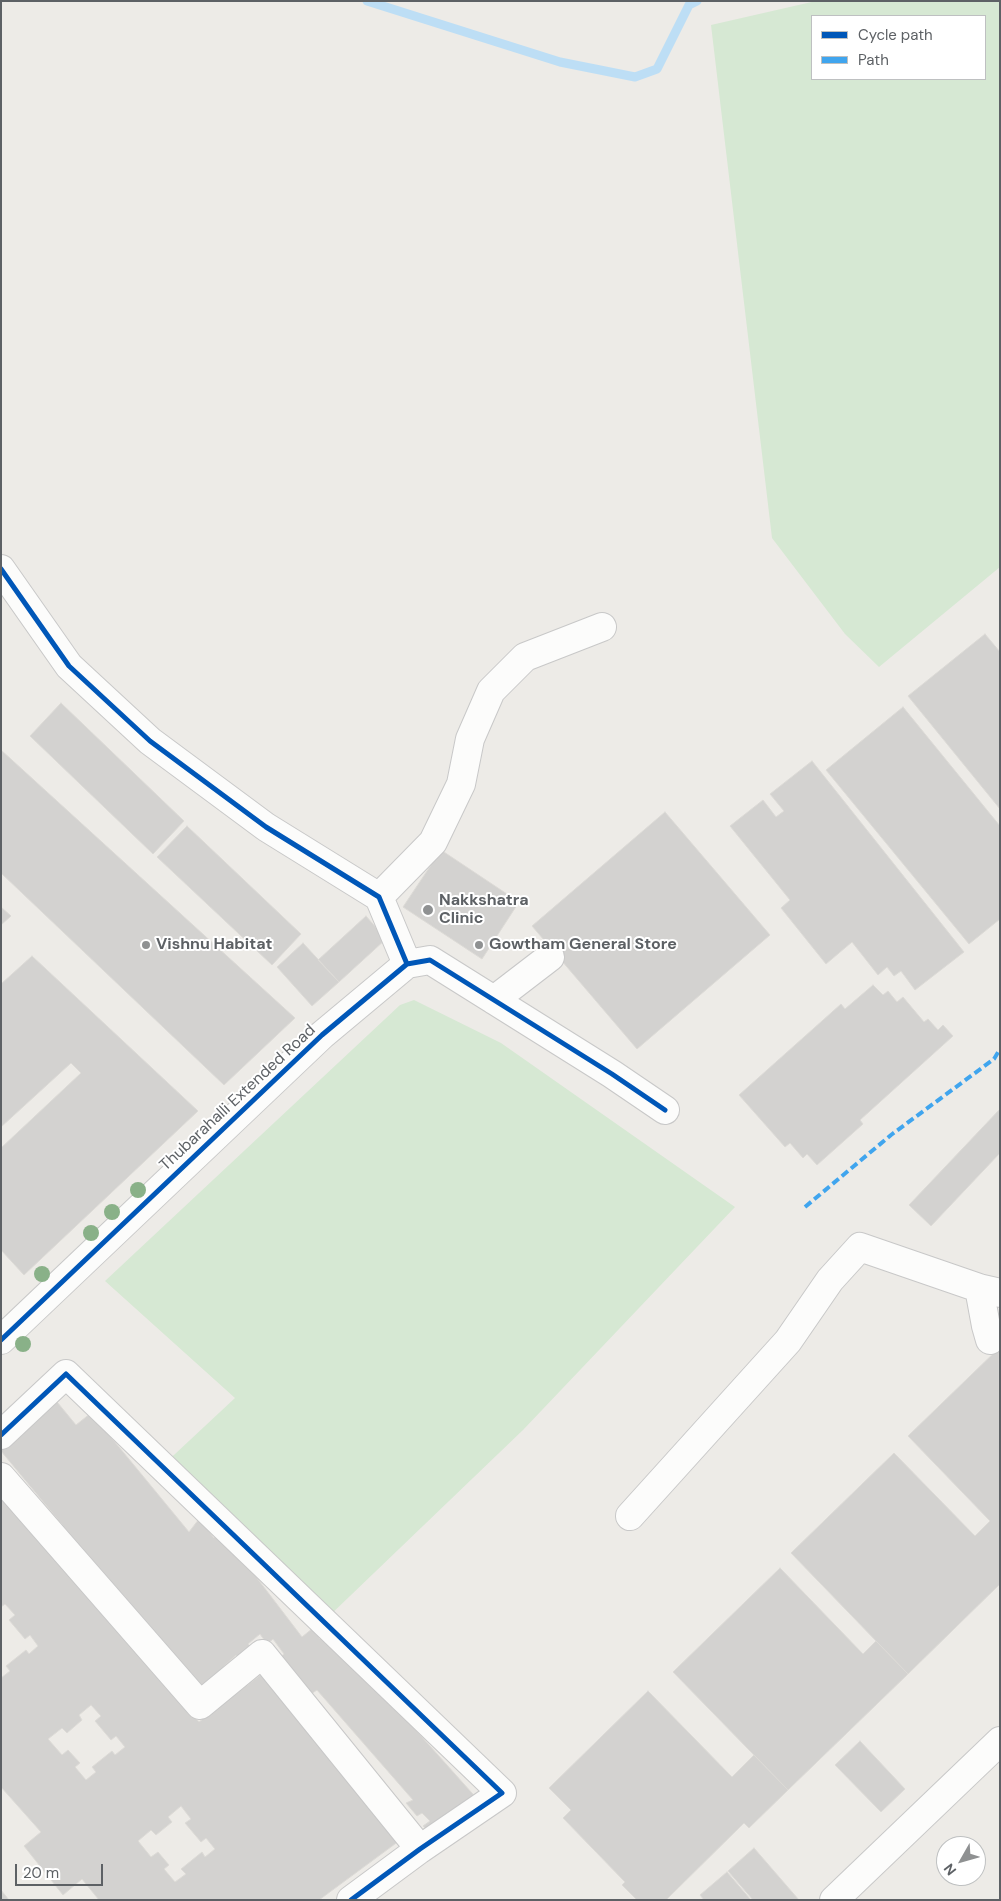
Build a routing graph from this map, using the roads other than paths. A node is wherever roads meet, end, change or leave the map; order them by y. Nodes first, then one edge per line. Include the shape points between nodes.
1 (1, 570) edge
2 (602, 627) dead end
3 (379, 897) junction
4 (550, 957) dead end
5 (407, 964) junction
6 (494, 1000) junction
7 (665, 1110) dead end
8 (989, 1290) edge
9 (1, 1340) edge
10 (990, 1340) dead end
11 (1, 1435) edge
12 (1, 1477) edge
13 (630, 1516) dead end
14 (1000, 1741) edge
15 (420, 1849) junction
16 (351, 1900) edge
17 (834, 1900) edge

1 - 3 street via 69,666 150,741 266,827
2 - 3 street via 524,657 491,691 470,739 461,784 433,842
3 - 5 street
4 - 6 street
5 - 6 street via 430,960
5 - 9 street, Thubarahalli Extended Road via 315,1042
6 - 7 street
8 - 10 street via 986,1326
8 - 13 street via 860,1247 830,1280 788,1341
11 - 15 street via 66,1374 502,1793
12 - 15 street via 200,1705 262,1654
14 - 17 street
15 - 16 street

